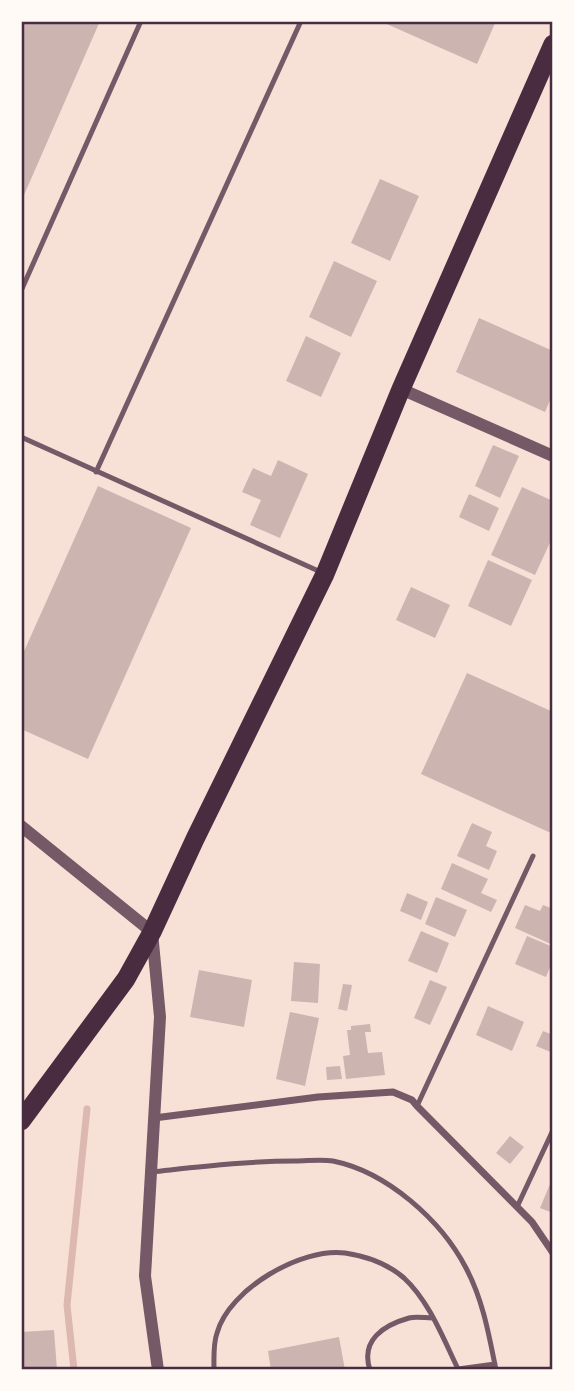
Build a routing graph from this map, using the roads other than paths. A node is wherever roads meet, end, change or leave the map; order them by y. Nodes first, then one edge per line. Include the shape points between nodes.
1 (141, 21) edge
2 (301, 21) edge
3 (553, 44) edge
4 (21, 291) edge
5 (401, 389) junction
6 (21, 438) edge
7 (553, 456) edge
8 (96, 472) junction
9 (326, 574) junction
10 (21, 826) edge
11 (533, 856) dead end
12 (152, 932) junction
13 (417, 1106) junction
14 (154, 1118) junction
15 (21, 1121) edge
16 (553, 1129) edge
17 (152, 1172) junction
18 (517, 1207) junction
19 (553, 1253) edge
20 (432, 1318) junction
21 (495, 1367) edge
22 (158, 1370) edge
23 (214, 1370) edge
24 (370, 1370) edge
25 (458, 1370) edge

1 - 4 lane
2 - 8 lane
3 - 5 highway
5 - 7 street
5 - 9 highway
6 - 8 lane
8 - 9 lane
9 - 12 highway
10 - 12 street
11 - 13 lane
12 - 14 street via 160,1017
12 - 15 highway via 126,979
13 - 14 street via 393,1092
13 - 18 street
14 - 17 street
16 - 18 lane
17 - 21 lane via 260,1161 331,1161 368,1172 428,1215 466,1268 485,1314
17 - 22 street via 145,1276
18 - 19 street
20 - 23 lane via 403,1277 376,1260 343,1252 312,1255 255,1283 230,1307 217,1332
20 - 24 lane via 411,1318 374,1335 368,1348
20 - 25 lane
21 - 25 lane

